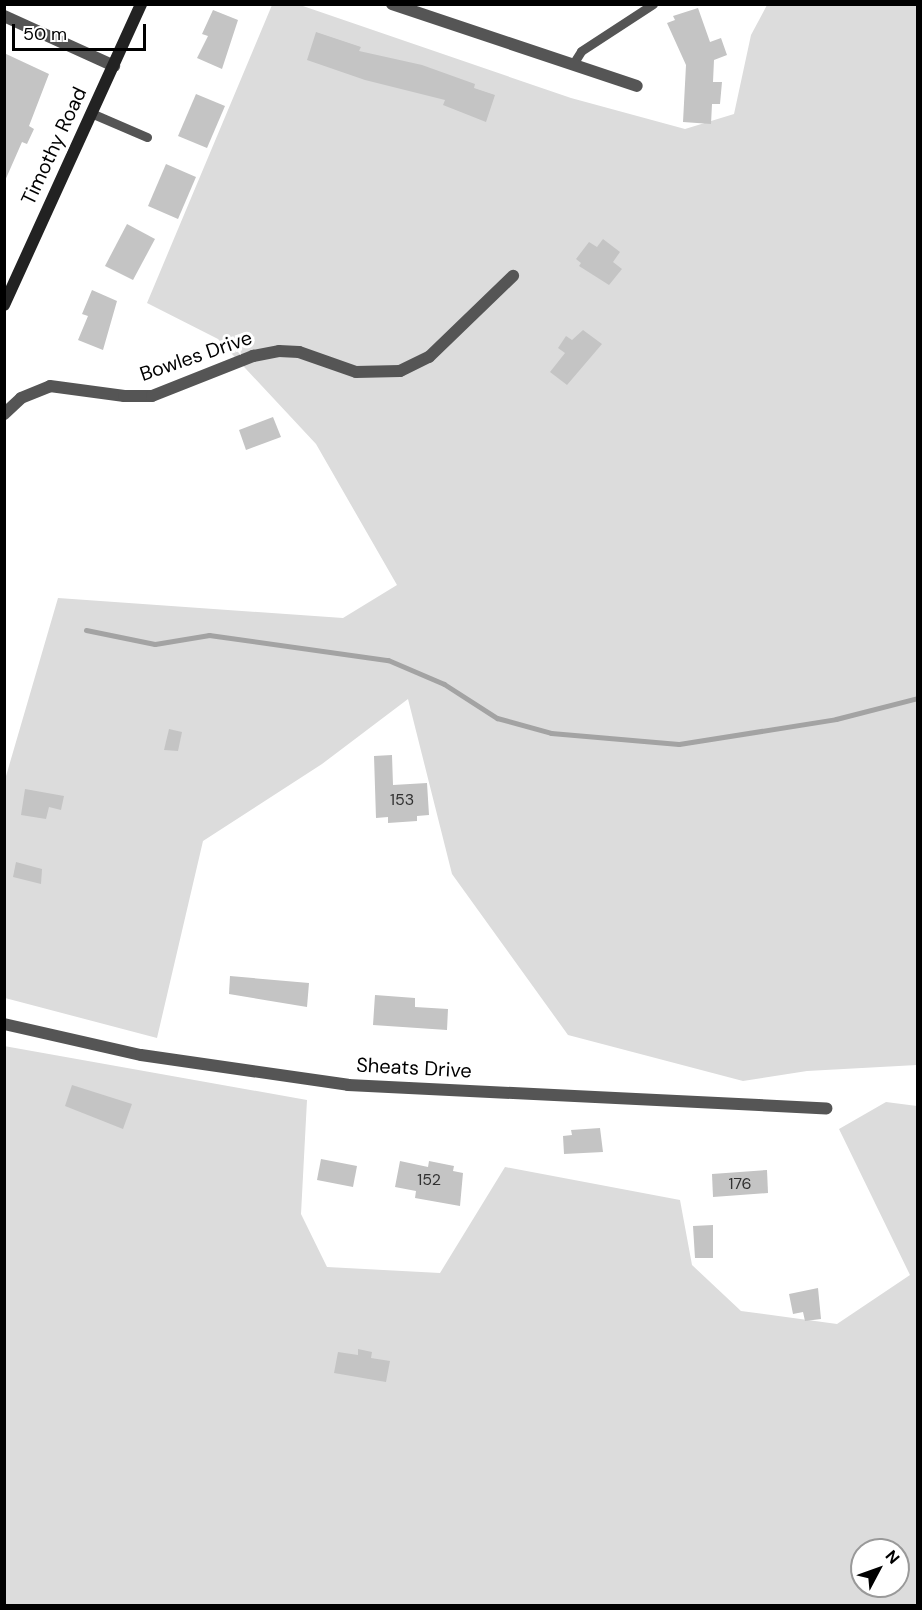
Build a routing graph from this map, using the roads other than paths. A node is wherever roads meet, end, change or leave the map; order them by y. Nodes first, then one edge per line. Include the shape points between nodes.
1 (141, 4) edge
2 (392, 4) edge
3 (653, 4) edge
4 (4, 16) edge
5 (573, 64) junction
6 (114, 66) junction
7 (637, 86) dead end
8 (91, 113) junction
9 (147, 137) dead end
10 (513, 276) dead end
11 (4, 305) edge
12 (4, 414) edge
13 (4, 1024) edge
14 (826, 1108) dead end

1 - 6 main road, Timothy Road
2 - 5 street
3 - 5 lane via 581,51
4 - 6 street
5 - 7 street
6 - 8 main road, Timothy Road
8 - 9 lane
8 - 11 main road, Timothy Road
10 - 12 street, Bowles Drive via 429,357 400,371 356,372 299,352 279,351 253,356 152,396 50,386 21,398
13 - 14 street, Sheats Drive via 141,1055 348,1085

